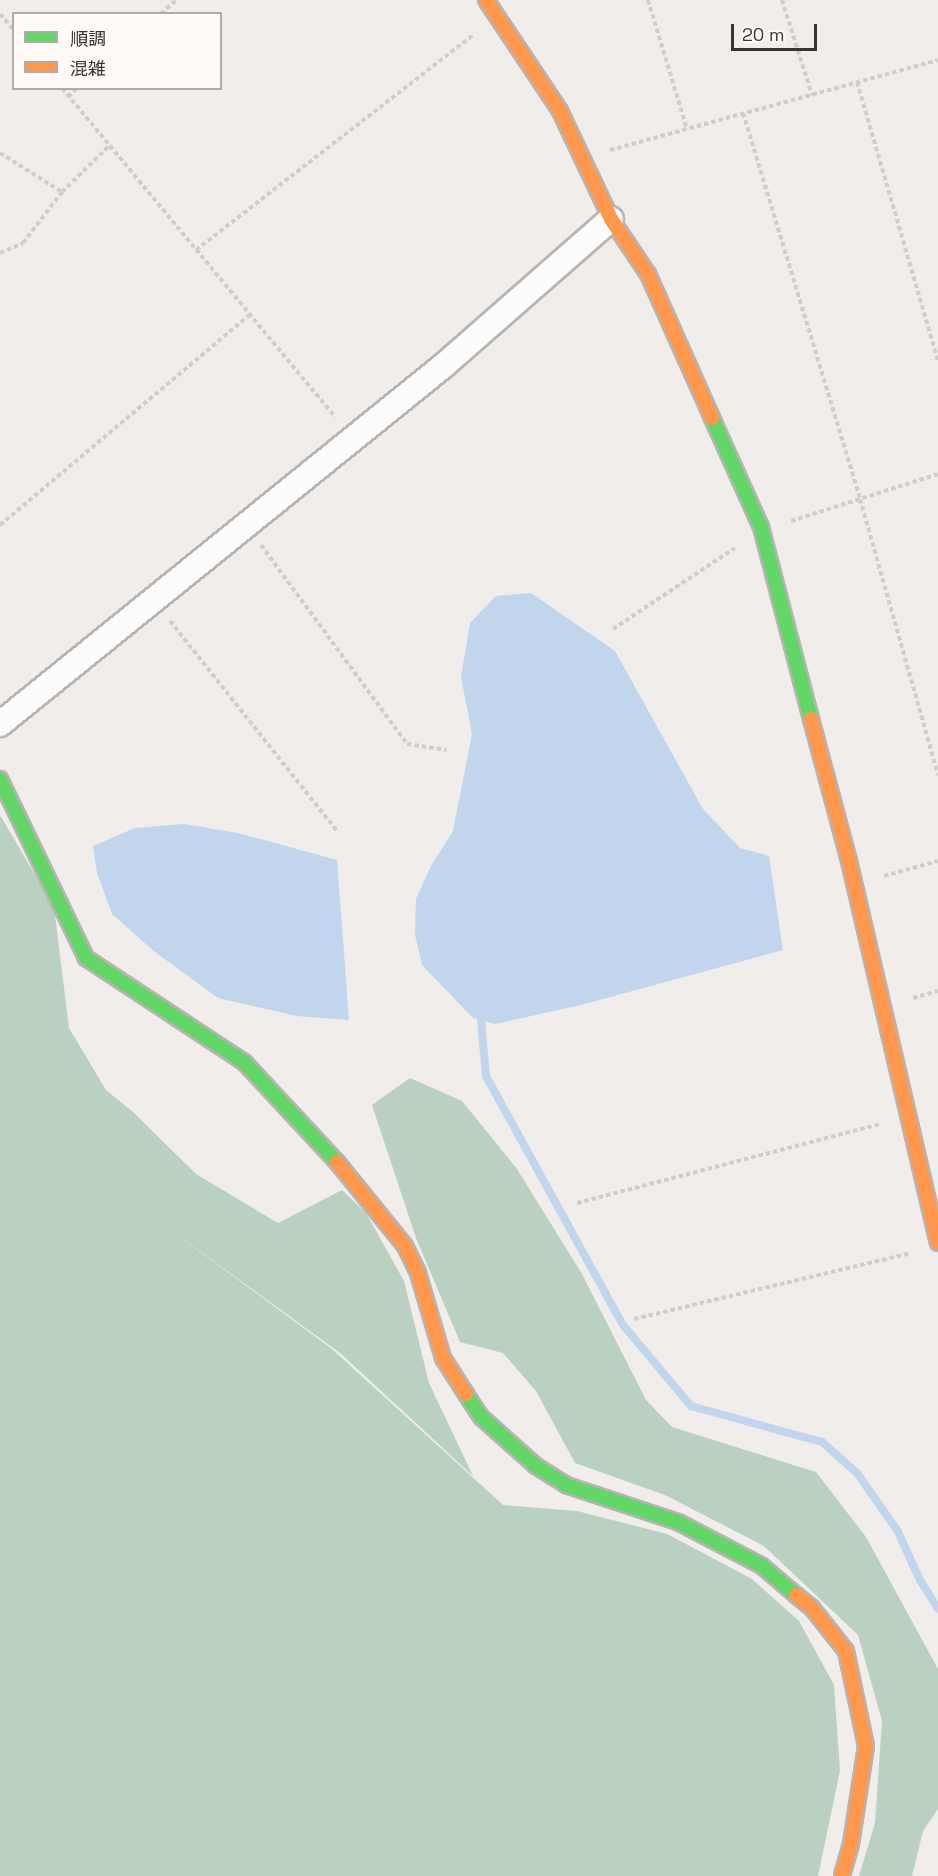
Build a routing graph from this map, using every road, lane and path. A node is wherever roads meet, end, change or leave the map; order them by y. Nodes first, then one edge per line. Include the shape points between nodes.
1 (176, 0) edge
2 (486, 0) edge
3 (648, 0) edge
4 (783, 0) edge
5 (163, 12) edge
6 (0, 14) edge
7 (12, 28) edge
8 (482, 28) dead end
9 (938, 60) edge
10 (857, 82) junction
11 (63, 90) edge
12 (75, 90) edge
13 (812, 95) junction
14 (68, 97) junction
15 (743, 113) junction
16 (687, 129) junction
17 (109, 146) junction
18 (607, 151) dead end
19 (0, 153) edge
20 (62, 192) junction
21 (611, 219) junction
22 (196, 250) junction
23 (0, 253) edge
24 (249, 315) junction
25 (938, 360) edge
26 (335, 417) dead end
27 (938, 474) edge
28 (860, 499) junction
29 (789, 522) dead end
30 (0, 525) edge
31 (259, 542) dead end
32 (737, 547) dead end
33 (166, 617) dead end
34 (613, 629) dead end
35 (0, 724) edge
36 (447, 750) dead end
37 (938, 775) edge
38 (0, 778) edge
39 (338, 831) dead end
40 (938, 861) edge
41 (875, 879) dead end
42 (938, 991) edge
43 (903, 1000) dead end
44 (882, 1123) dead end
45 (577, 1203) dead end
46 (938, 1243) edge
47 (915, 1252) dead end
48 (634, 1318) dead end
49 (842, 1876) edge

1 - 5 path
2 - 21 street via 560,111
3 - 16 path
4 - 13 path
6 - 7 path
8 - 22 path
9 - 10 path
10 - 13 path
10 - 25 path
11 - 14 path
12 - 14 path
13 - 15 path
14 - 17 path
15 - 16 path
15 - 28 path
16 - 18 path
17 - 20 path
17 - 22 path
19 - 20 path
20 - 23 path via 23,243
21 - 35 street via 443,366
21 - 46 street via 648,274 761,527 849,861
22 - 24 path
24 - 26 path
24 - 30 path
27 - 28 path
28 - 29 path
28 - 37 path
31 - 36 path via 407,744
32 - 34 path
33 - 39 path
38 - 49 street via 86,958 244,1062 322,1143 405,1246 443,1358 481,1417 536,1466 566,1485 678,1522 762,1566 812,1608 846,1651 866,1746 851,1844
40 - 41 path
42 - 43 path
44 - 45 path
47 - 48 path

